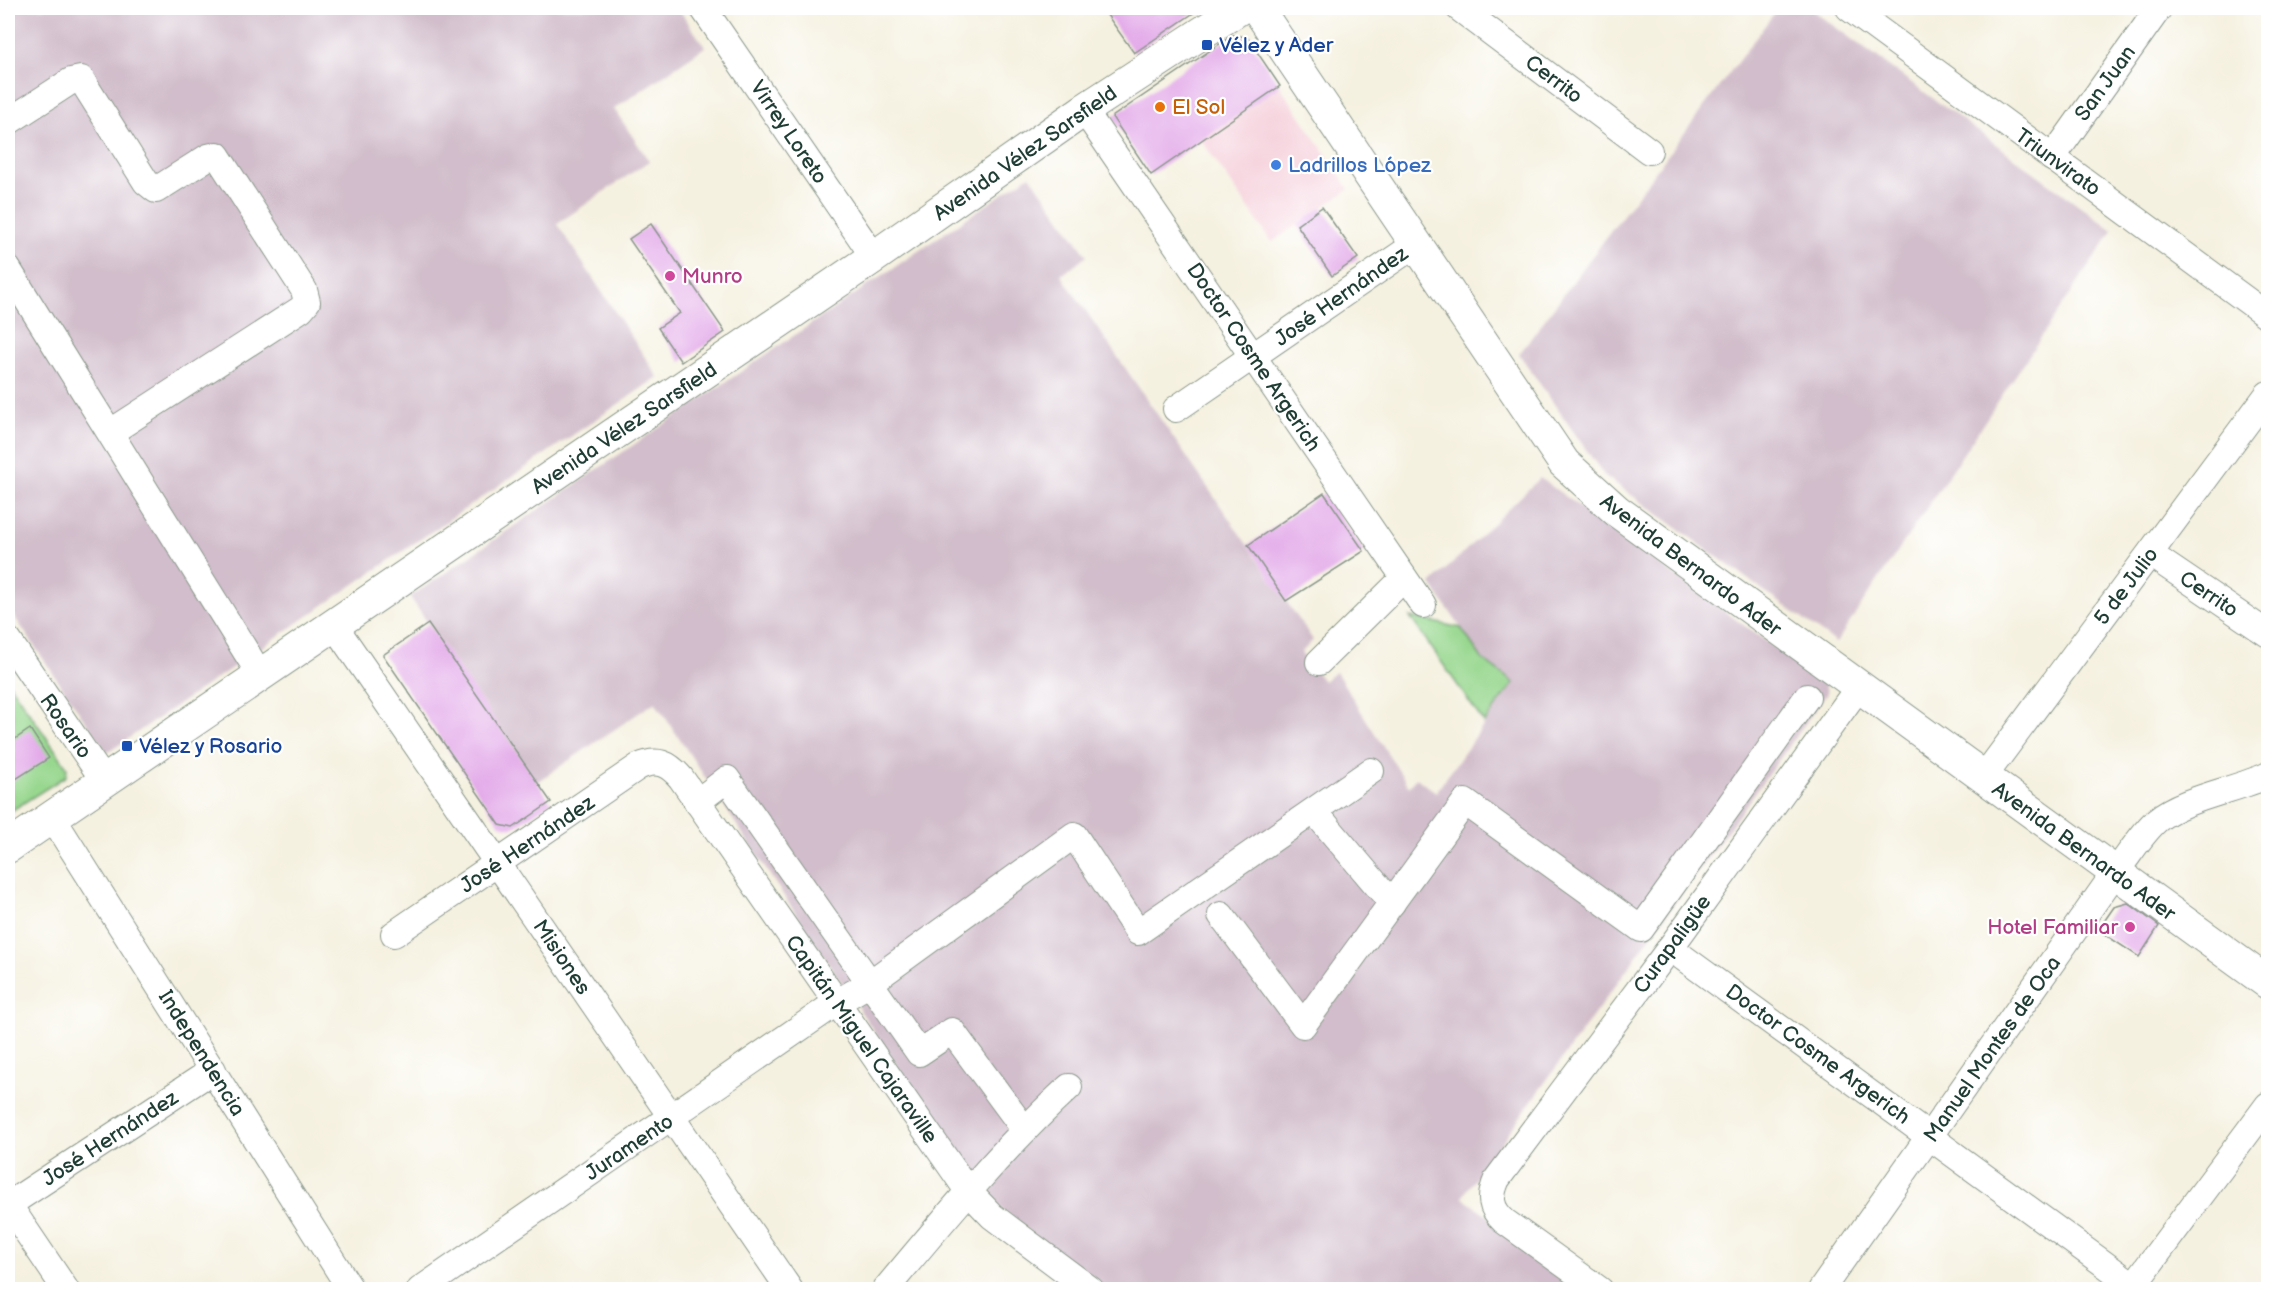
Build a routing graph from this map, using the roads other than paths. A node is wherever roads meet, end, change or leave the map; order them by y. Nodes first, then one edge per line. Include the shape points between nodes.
1 (703, 8) edge
2 (1240, 8) edge
3 (1257, 8) edge
4 (1459, 8) edge
5 (1849, 8) edge
6 (2159, 8) edge
7 (1084, 110) junction
8 (8, 122) edge
9 (1649, 151) dead end
10 (2052, 158) junction
11 (1416, 243) junction
12 (874, 257) junction
13 (8, 268) edge
14 (2268, 316) edge
15 (1255, 357) junction
16 (2268, 394) edge
17 (1176, 409) dead end
18 (111, 432) junction
19 (2150, 554) junction
20 (1404, 578) junction
21 (1423, 605) dead end
22 (334, 625) junction
23 (2268, 634) edge
24 (8, 640) edge
25 (1319, 662) dead end
26 (261, 675) junction
27 (1858, 687) junction
28 (1807, 697) dead end
29 (663, 762) joint
30 (1371, 771) dead end
31 (2268, 776) edge
32 (1983, 778) junction
33 (105, 782) junction
34 (697, 801) junction
35 (1314, 811) junction
36 (52, 817) junction
37 (8, 847) edge
38 (498, 864) junction
39 (2114, 874) junction
40 (1392, 903) junction
41 (1221, 915) dead end
42 (394, 934) dead end
43 (1670, 948) junction
44 (870, 983) junction
45 (2268, 983) edge
46 (836, 1003) junction
47 (213, 1070) junction
48 (1069, 1087) dead end
49 (2268, 1105) edge
50 (672, 1118) junction
51 (1024, 1129) junction
52 (1932, 1136) junction
53 (968, 1191) junction
54 (8, 1204) edge
55 (2137, 1287) edge
56 (66, 1290) edge
57 (351, 1290) edge
58 (420, 1290) edge
59 (790, 1290) edge
60 (885, 1290) edge
61 (1091, 1290) edge
62 (1600, 1290) edge
63 (1821, 1290) edge

1 - 12 street, Virrey Loreto
2 - 7 main road, Avenida Vélez Sarsfield
3 - 11 main road, Avenida Bernardo Ader
4 - 9 street, Cerrito
5 - 10 street, Triunvirato
6 - 10 street, San Juan
7 - 12 main road, Avenida Vélez Sarsfield
7 - 15 street, Doctor Cosme Argerich
8 - 18 street via 71,81 81,79 146,182 156,190 217,155 304,290 307,302 301,309
10 - 14 street, Triunvirato
11 - 15 street, José Hernández
11 - 27 main road, Avenida Bernardo Ader via 1564,463 1617,511
12 - 22 main road, Avenida Vélez Sarsfield
13 - 18 street
15 - 17 street, José Hernández
15 - 20 street, Doctor Cosme Argerich
16 - 19 street, 5 de Julio
18 - 26 street
19 - 23 street, Cerrito
19 - 32 street, 5 de Julio
20 - 21 street, Doctor Cosme Argerich
20 - 25 street
22 - 26 main road, Avenida Vélez Sarsfield
22 - 38 street, Misiones
24 - 33 street, Rosario
26 - 33 main road, Avenida Vélez Sarsfield
27 - 32 main road, Avenida Bernardo Ader
27 - 43 street, Curapaligüe
28 - 40 street via 1641,929 1465,802
29 - 34 street, Capitán Miguel Cajaraville via 673,768
29 - 38 street, José Hernández via 650,762 638,768
30 - 35 street
31 - 39 street, Manuel Montes de Oca via 2218,792 2158,819
32 - 39 main road, Avenida Bernardo Ader
33 - 36 main road, Avenida Vélez Sarsfield
34 - 44 street via 727,779
34 - 46 street, Capitán Miguel Cajaraville
35 - 40 street
35 - 44 street, Juramento via 1138,932 1074,835
36 - 37 main road, Avenida Vélez Sarsfield
36 - 47 street, Independencia
38 - 42 street, José Hernández
38 - 50 street, Misiones
39 - 45 main road, Avenida Bernardo Ader
39 - 52 street, Manuel Montes de Oca
40 - 41 street via 1303,1025
43 - 52 street, Doctor Cosme Argerich
43 - 62 street, Curapaligüe via 1497,1179 1491,1201 1504,1221
44 - 46 street, Juramento
44 - 51 street via 919,1053 952,1031
46 - 50 street, Juramento
46 - 53 street, Capitán Miguel Cajaraville
47 - 54 street, José Hernández
47 - 57 street, Independencia
48 - 51 street
49 - 55 street
50 - 58 street, Juramento
50 - 59 street, Misiones
51 - 53 street
52 - 55 street, Doctor Cosme Argerich
52 - 63 street, Manuel Montes de Oca
53 - 60 street
53 - 61 street, Capitán Miguel Cajaraville via 992,1216
54 - 56 street

